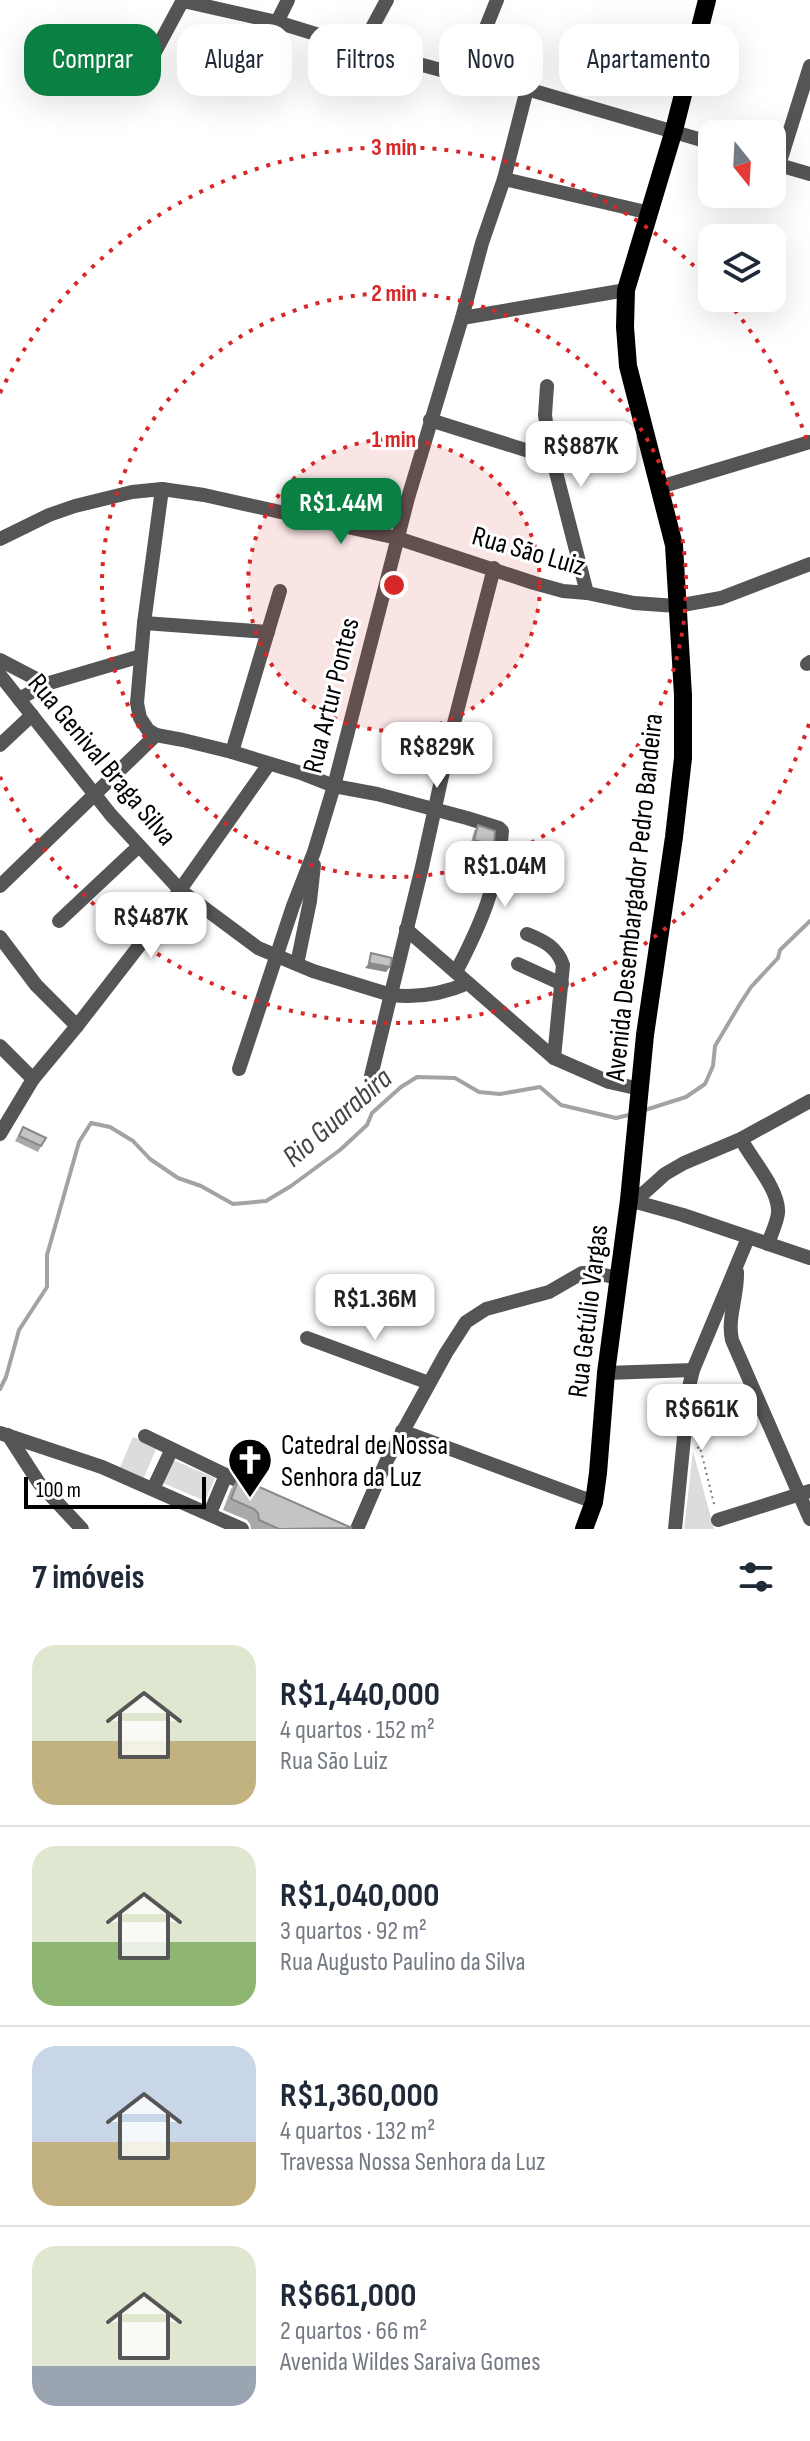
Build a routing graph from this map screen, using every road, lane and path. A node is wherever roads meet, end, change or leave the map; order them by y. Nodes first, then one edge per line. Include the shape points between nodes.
1 (166, 0) edge
2 (288, 0) edge
3 (387, 0) edge
4 (497, 0) edge
5 (707, 0) edge
6 (182, 2) edge
7 (277, 22) junction
8 (374, 24) edge
9 (487, 24) edge
10 (308, 32) edge
11 (161, 41) edge
12 (810, 66) edge
13 (543, 93) edge
14 (525, 96) edge
15 (674, 130) junction
16 (786, 133) edge
17 (698, 138) edge
18 (786, 167) edge
19 (810, 174) edge
20 (504, 179) junction
21 (650, 213) junction
22 (626, 290) junction
23 (462, 318) junction
24 (547, 386) dead end
25 (430, 420) junction
26 (810, 442) edge
27 (554, 459) junction
28 (660, 487) junction
29 (162, 489) junction
30 (397, 538) junction
31 (0, 539) edge
32 (810, 564) edge
33 (494, 568) junction
34 (280, 591) dead end
35 (587, 593) junction
36 (677, 606) junction
37 (144, 623) junction
38 (268, 632) junction
39 (141, 656) junction
40 (0, 660) edge
41 (0, 675) edge
42 (46, 684) junction
43 (19, 699) junction
44 (32, 715) junction
45 (156, 735) junction
46 (0, 745) edge
47 (232, 752) junction
48 (269, 764) junction
49 (334, 786) junction
50 (94, 794) junction
51 (434, 809) junction
52 (139, 846) junction
53 (314, 852) junction
54 (0, 886) edge
55 (180, 890) junction
56 (59, 921) dead end
57 (406, 929) junction
58 (527, 934) dead end
59 (0, 938) edge
60 (278, 956) junction
61 (297, 964) junction
62 (518, 964) dead end
63 (456, 972) junction
64 (468, 983) junction
65 (562, 984) junction
66 (391, 995) junction
67 (77, 1026) junction
68 (3, 1054) edge
69 (554, 1058) junction
70 (239, 1069) dead end
71 (371, 1076) dead end
72 (33, 1079) junction
73 (639, 1093) junction
74 (810, 1101) edge
75 (0, 1134) edge
76 (741, 1139) junction
77 (629, 1200) junction
78 (748, 1238) junction
79 (768, 1244) junction
80 (810, 1258) edge
81 (737, 1265) junction
82 (618, 1278) junction
83 (307, 1338) dead end
84 (693, 1370) junction
85 (606, 1373) junction
86 (429, 1383) junction
87 (402, 1431) junction
88 (4, 1434) edge
89 (145, 1436) dead end
90 (684, 1449) junction
91 (171, 1451) junction
92 (226, 1475) junction
93 (153, 1489) junction
94 (265, 1493) edge
95 (805, 1493) edge
96 (594, 1502) junction
97 (210, 1513) junction
98 (810, 1519) edge
99 (718, 1520) joint
100 (232, 1527) edge
101 (82, 1529) edge
102 (357, 1529) edge
103 (584, 1529) edge
104 (675, 1529) edge

1 - 6 street
2 - 7 street
3 - 8 street
4 - 9 street
5 - 15 main road, Avenida Desembargador Pedro Bandeira
6 - 7 street
6 - 11 street
7 - 10 street
12 - 16 street
13 - 15 street
14 - 20 street, Rua Artur Pontes
15 - 17 street
15 - 21 main road, Avenida Desembargador Pedro Bandeira
18 - 19 street
20 - 21 street
20 - 23 street, Rua Artur Pontes
21 - 22 main road, Avenida Desembargador Pedro Bandeira
22 - 23 street
22 - 28 main road, Avenida Desembargador Pedro Bandeira via 628,366
23 - 25 street, Rua Artur Pontes
24 - 27 street via 545,415
25 - 27 street
25 - 30 street, Rua Artur Pontes
26 - 28 street
27 - 35 street
28 - 36 main road, Avenida Desembargador Pedro Bandeira via 674,545
29 - 30 street, Rua São Luiz
29 - 31 street, Rua São Luiz via 75,506
29 - 37 street
30 - 33 street, Rua São Luiz
30 - 49 street, Rua Artur Pontes
32 - 36 street, Rua São Luiz via 721,598
33 - 35 street, Rua São Luiz via 549,587
33 - 51 street
34 - 38 street
35 - 36 street, Rua São Luiz
36 - 73 main road, Avenida Desembargador Pedro Bandeira via 683,758
37 - 38 street
37 - 39 street
38 - 47 street
39 - 42 street
39 - 45 street via 137,709 143,724
40 - 42 street, Rua Genival Braga Silva
41 - 43 street, Rua Genival Braga Silva
42 - 43 street
43 - 44 street, Rua Genival Braga Silva
44 - 46 street
44 - 50 street, Rua Genival Braga Silva
45 - 47 street
45 - 50 street
47 - 48 street
48 - 49 street
48 - 55 street
49 - 51 street
49 - 53 street, Rua Artur Pontes
50 - 52 street, Rua Genival Braga Silva
50 - 54 street
51 - 57 street
51 - 63 street via 502,832 481,923
52 - 55 street, Rua Genival Braga Silva
52 - 56 street
53 - 60 street, Rua Artur Pontes
53 - 61 street, Rua Artur Pontes
55 - 60 street, Rua Genival Braga Silva via 258,948
55 - 67 street
57 - 63 street
57 - 66 street
58 - 65 street via 559,954
59 - 67 street
60 - 61 street, Rua Genival Braga Silva
60 - 70 street, Rua Artur Pontes
61 - 66 street, Rua Genival Braga Silva
62 - 65 street
63 - 64 street
64 - 66 street, Rua Genival Braga Silva via 438,993
64 - 69 street
65 - 69 street
66 - 71 street
67 - 72 street
68 - 72 street
69 - 73 street
72 - 75 street
73 - 77 main road, Rua Getúlio Vargas
74 - 76 street
76 - 77 street via 684,1163
76 - 79 street via 777,1204
77 - 78 street
77 - 82 main road, Rua Getúlio Vargas
78 - 79 street
78 - 81 street
79 - 80 street
81 - 84 street
81 - 95 street via 732,1340
82 - 85 main road, Rua Getúlio Vargas
82 - 86 street via 582,1273 549,1292 475,1314
83 - 86 street
84 - 85 street
84 - 90 street
85 - 96 main road, Rua Getúlio Vargas
86 - 87 street
87 - 96 street
87 - 102 street
88 - 93 street
88 - 101 street via 39,1483
89 - 91 street
90 - 99 path via 700,1447
90 - 104 street
91 - 92 street
91 - 93 street
92 - 94 street
92 - 97 street
93 - 97 street
95 - 98 street
95 - 99 street
96 - 103 main road, Rua Getúlio Vargas
97 - 100 street

